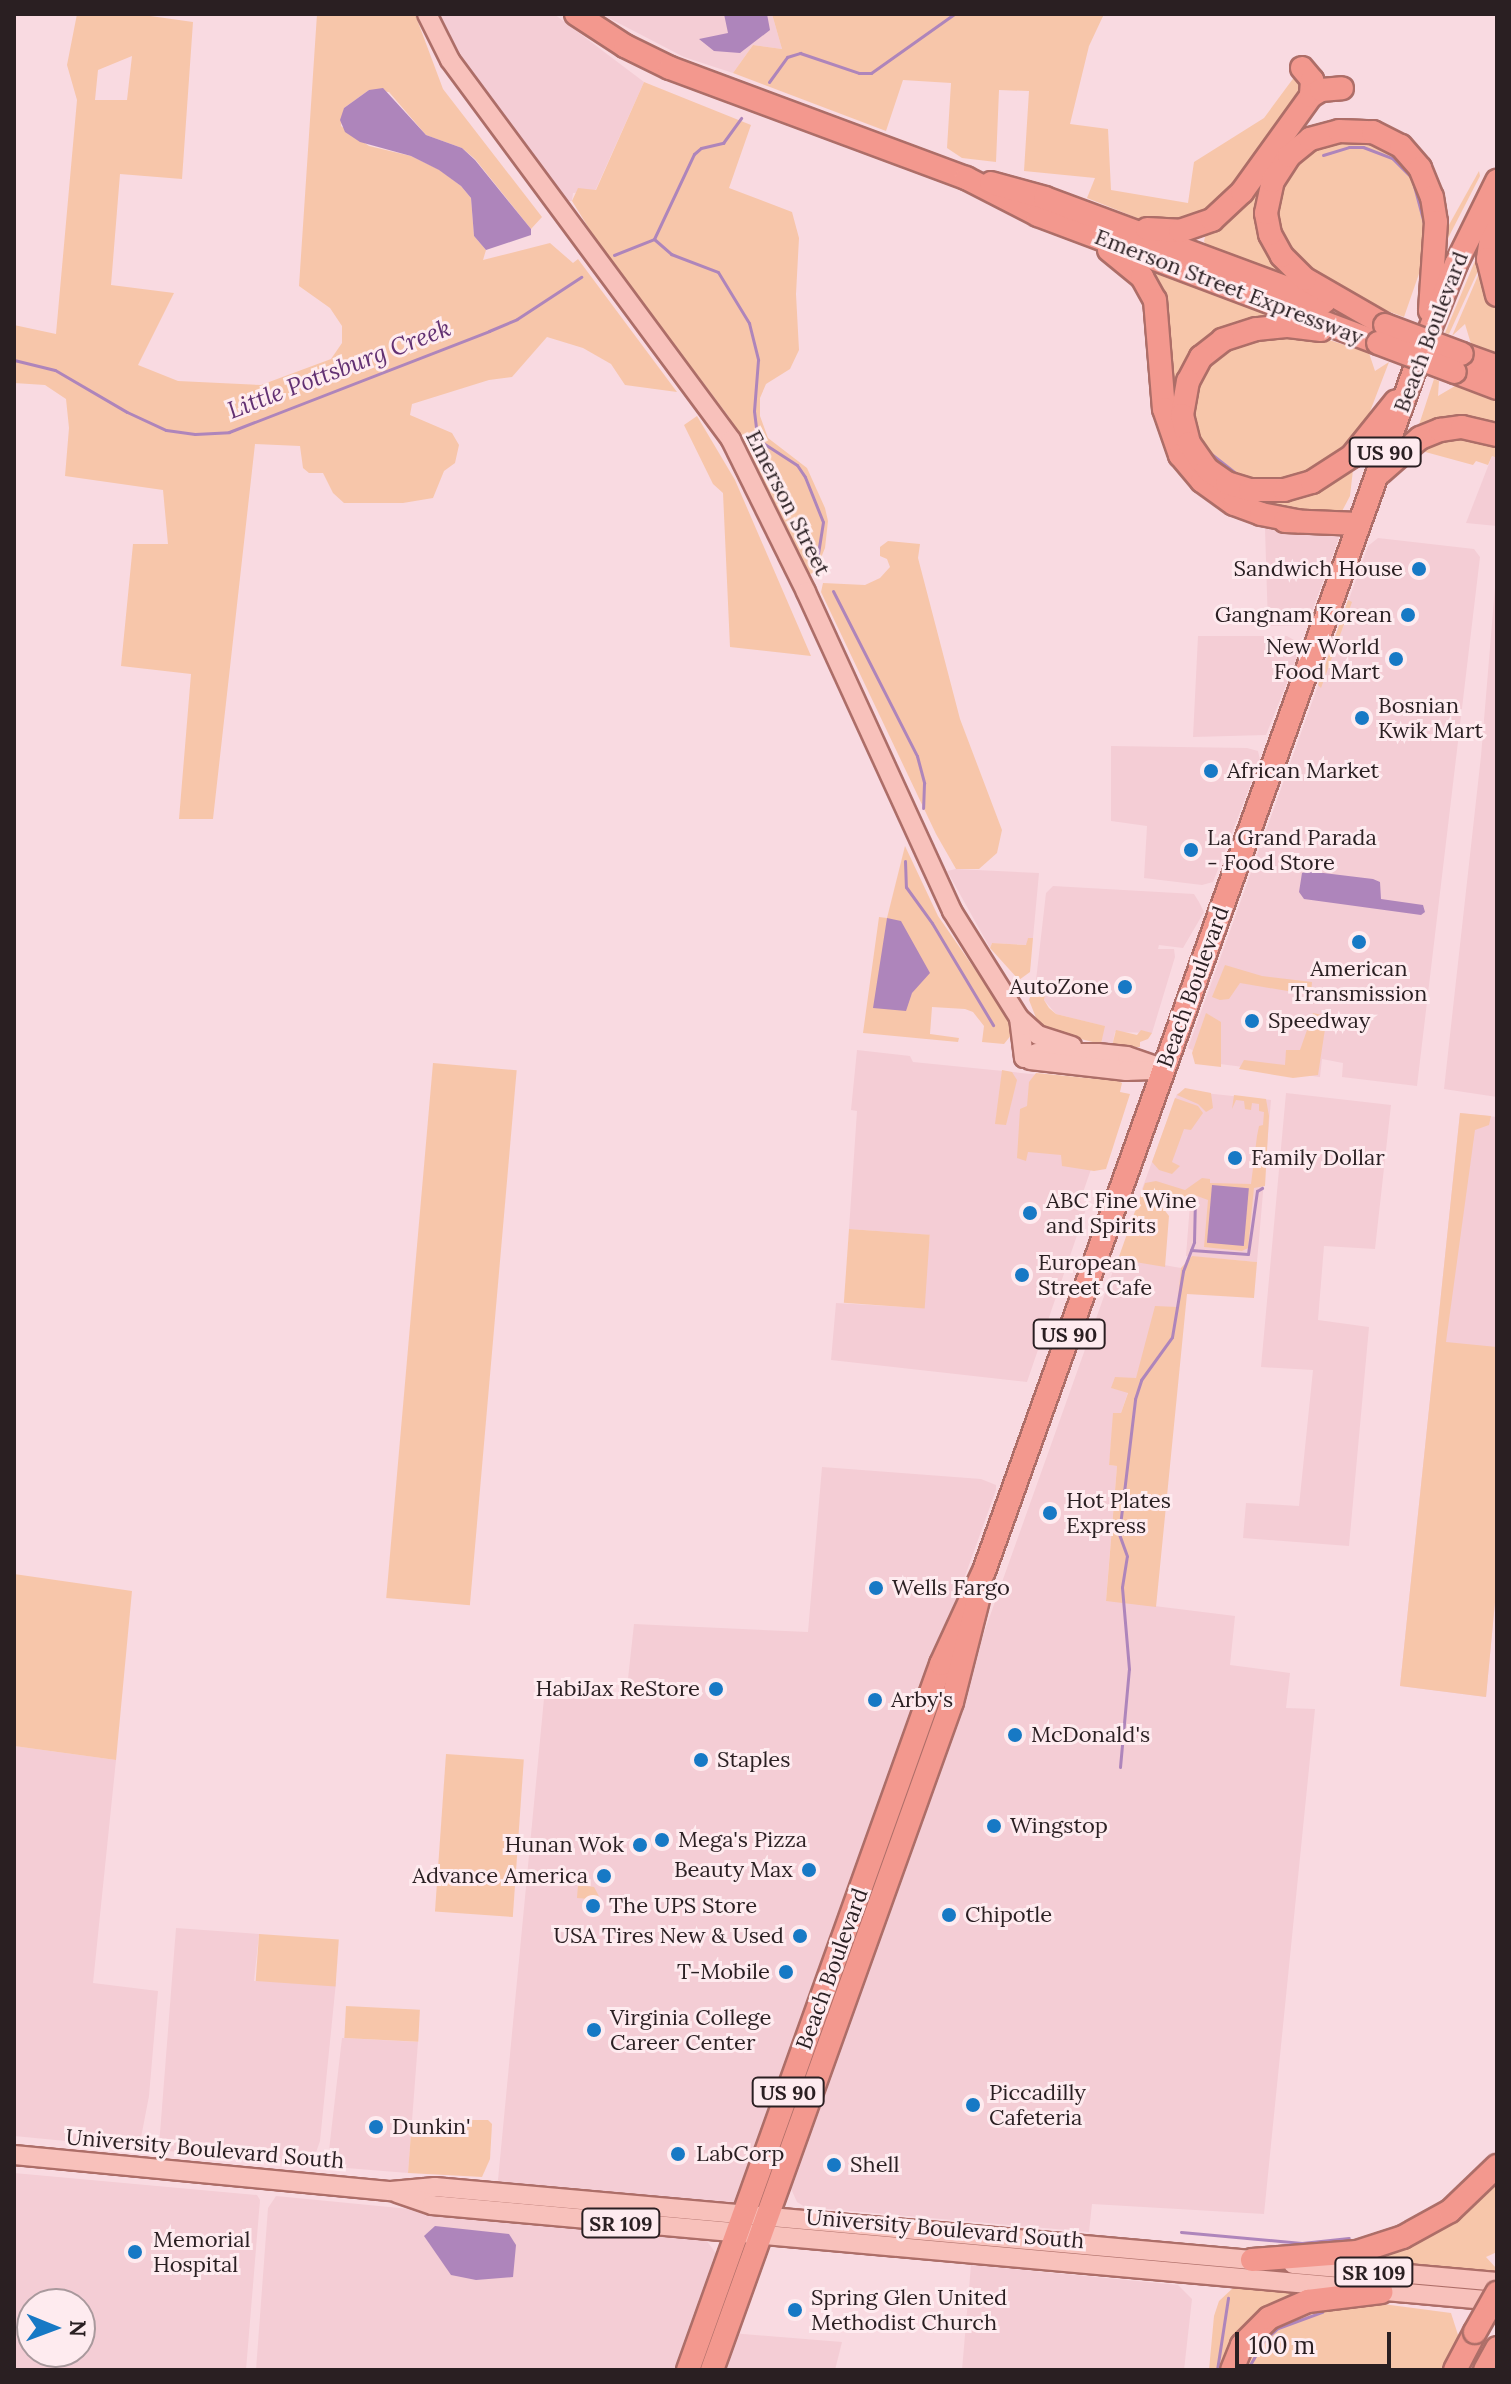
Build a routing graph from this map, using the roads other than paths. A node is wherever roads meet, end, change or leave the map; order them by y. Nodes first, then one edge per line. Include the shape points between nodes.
1 (427, 14) edge
2 (576, 14) edge
3 (1302, 68) dead end
4 (1342, 88) dead end
5 (1311, 96) junction
6 (966, 178) junction
7 (1497, 181) edge
8 (1497, 195) edge
9 (1112, 223) junction
10 (1078, 230) junction
11 (1497, 295) edge
12 (1382, 334) junction
13 (1428, 334) junction
14 (1459, 363) junction
15 (1497, 367) edge
16 (1411, 380) junction
17 (1497, 388) edge
18 (1497, 435) edge
19 (1376, 477) junction
20 (1359, 524) junction
21 (1019, 1018) junction
22 (1098, 1053) junction
23 (1024, 1058) junction
24 (1164, 1069) junction
25 (984, 1571) junction
26 (14, 2155) edge
27 (1497, 2166) edge
28 (739, 2226) junction
29 (763, 2228) junction
30 (1252, 2260) junction
31 (1497, 2282) edge
32 (1381, 2292) junction
33 (1497, 2293) edge
34 (1497, 2301) edge
35 (1497, 2351) edge
36 (688, 2370) edge
37 (712, 2370) edge
38 (1232, 2370) edge
39 (1455, 2370) edge
40 (1488, 2370) edge

1 - 21 main road, Emerson Street via 450,60 731,440 952,911
2 - 6 highway, Emerson Street Expressway via 670,68
3 - 5 highway via 1312,80
4 - 5 highway
5 - 9 highway via 1242,192 1212,220 1171,231
6 - 9 highway, Emerson Street Expressway
6 - 10 highway, Emerson Street Expressway
7 - 13 highway, Beach Boulevard / US 90
8 - 11 highway via 1488,259
9 - 12 highway, Emerson Street Expressway
10 - 12 highway, Emerson Street Expressway
10 - 20 highway via 1127,263 1148,285 1157,310 1163,403 1171,437 1228,512
12 - 13 highway via 1305,279 1282,256 1270,234 1266,213 1273,181 1289,156 1310,139 1339,131 1373,132 1401,146 1420,168 1436,222
12 - 14 highway, Emerson Street Expressway, bridge
12 - 16 highway via 1286,326 1249,330 1223,340 1201,357 1185,389 1183,420 1192,449 1207,469 1232,485 1264,491 1298,487 1352,456
13 - 16 highway, Beach Boulevard / US 90
14 - 15 highway, Emerson Street Expressway
14 - 17 highway, Emerson Street Expressway
16 - 19 highway, Beach Boulevard / US 90
18 - 19 highway via 1462,427 1431,433
19 - 20 highway, Beach Boulevard / US 90
20 - 24 highway, Beach Boulevard / US 90
21 - 22 main road via 1038,1035
21 - 23 main road, Emerson Street
22 - 23 main road via 1037,1053
22 - 24 main road
23 - 24 main road via 1126,1071
24 - 25 highway, Beach Boulevard / US 90
25 - 28 highway, Beach Boulevard / US 90 via 941,1664
25 - 29 highway, Beach Boulevard / US 90 via 952,1702
26 - 28 main road, University Boulevard South / SR 109 via 391,2191 432,2205
27 - 30 highway via 1450,2211 1403,2237 1357,2252
28 - 29 main road, University Boulevard South / SR 109
28 - 36 highway, Beach Boulevard / US 90
29 - 30 main road, University Boulevard South / SR 109
29 - 32 main road, University Boulevard South / SR 109
29 - 37 highway, Beach Boulevard / US 90
30 - 31 main road, University Boulevard South / SR 109
32 - 34 main road, University Boulevard South / SR 109
32 - 38 highway via 1308,2301 1269,2318 1242,2345
33 - 39 highway, bridge
35 - 40 highway

